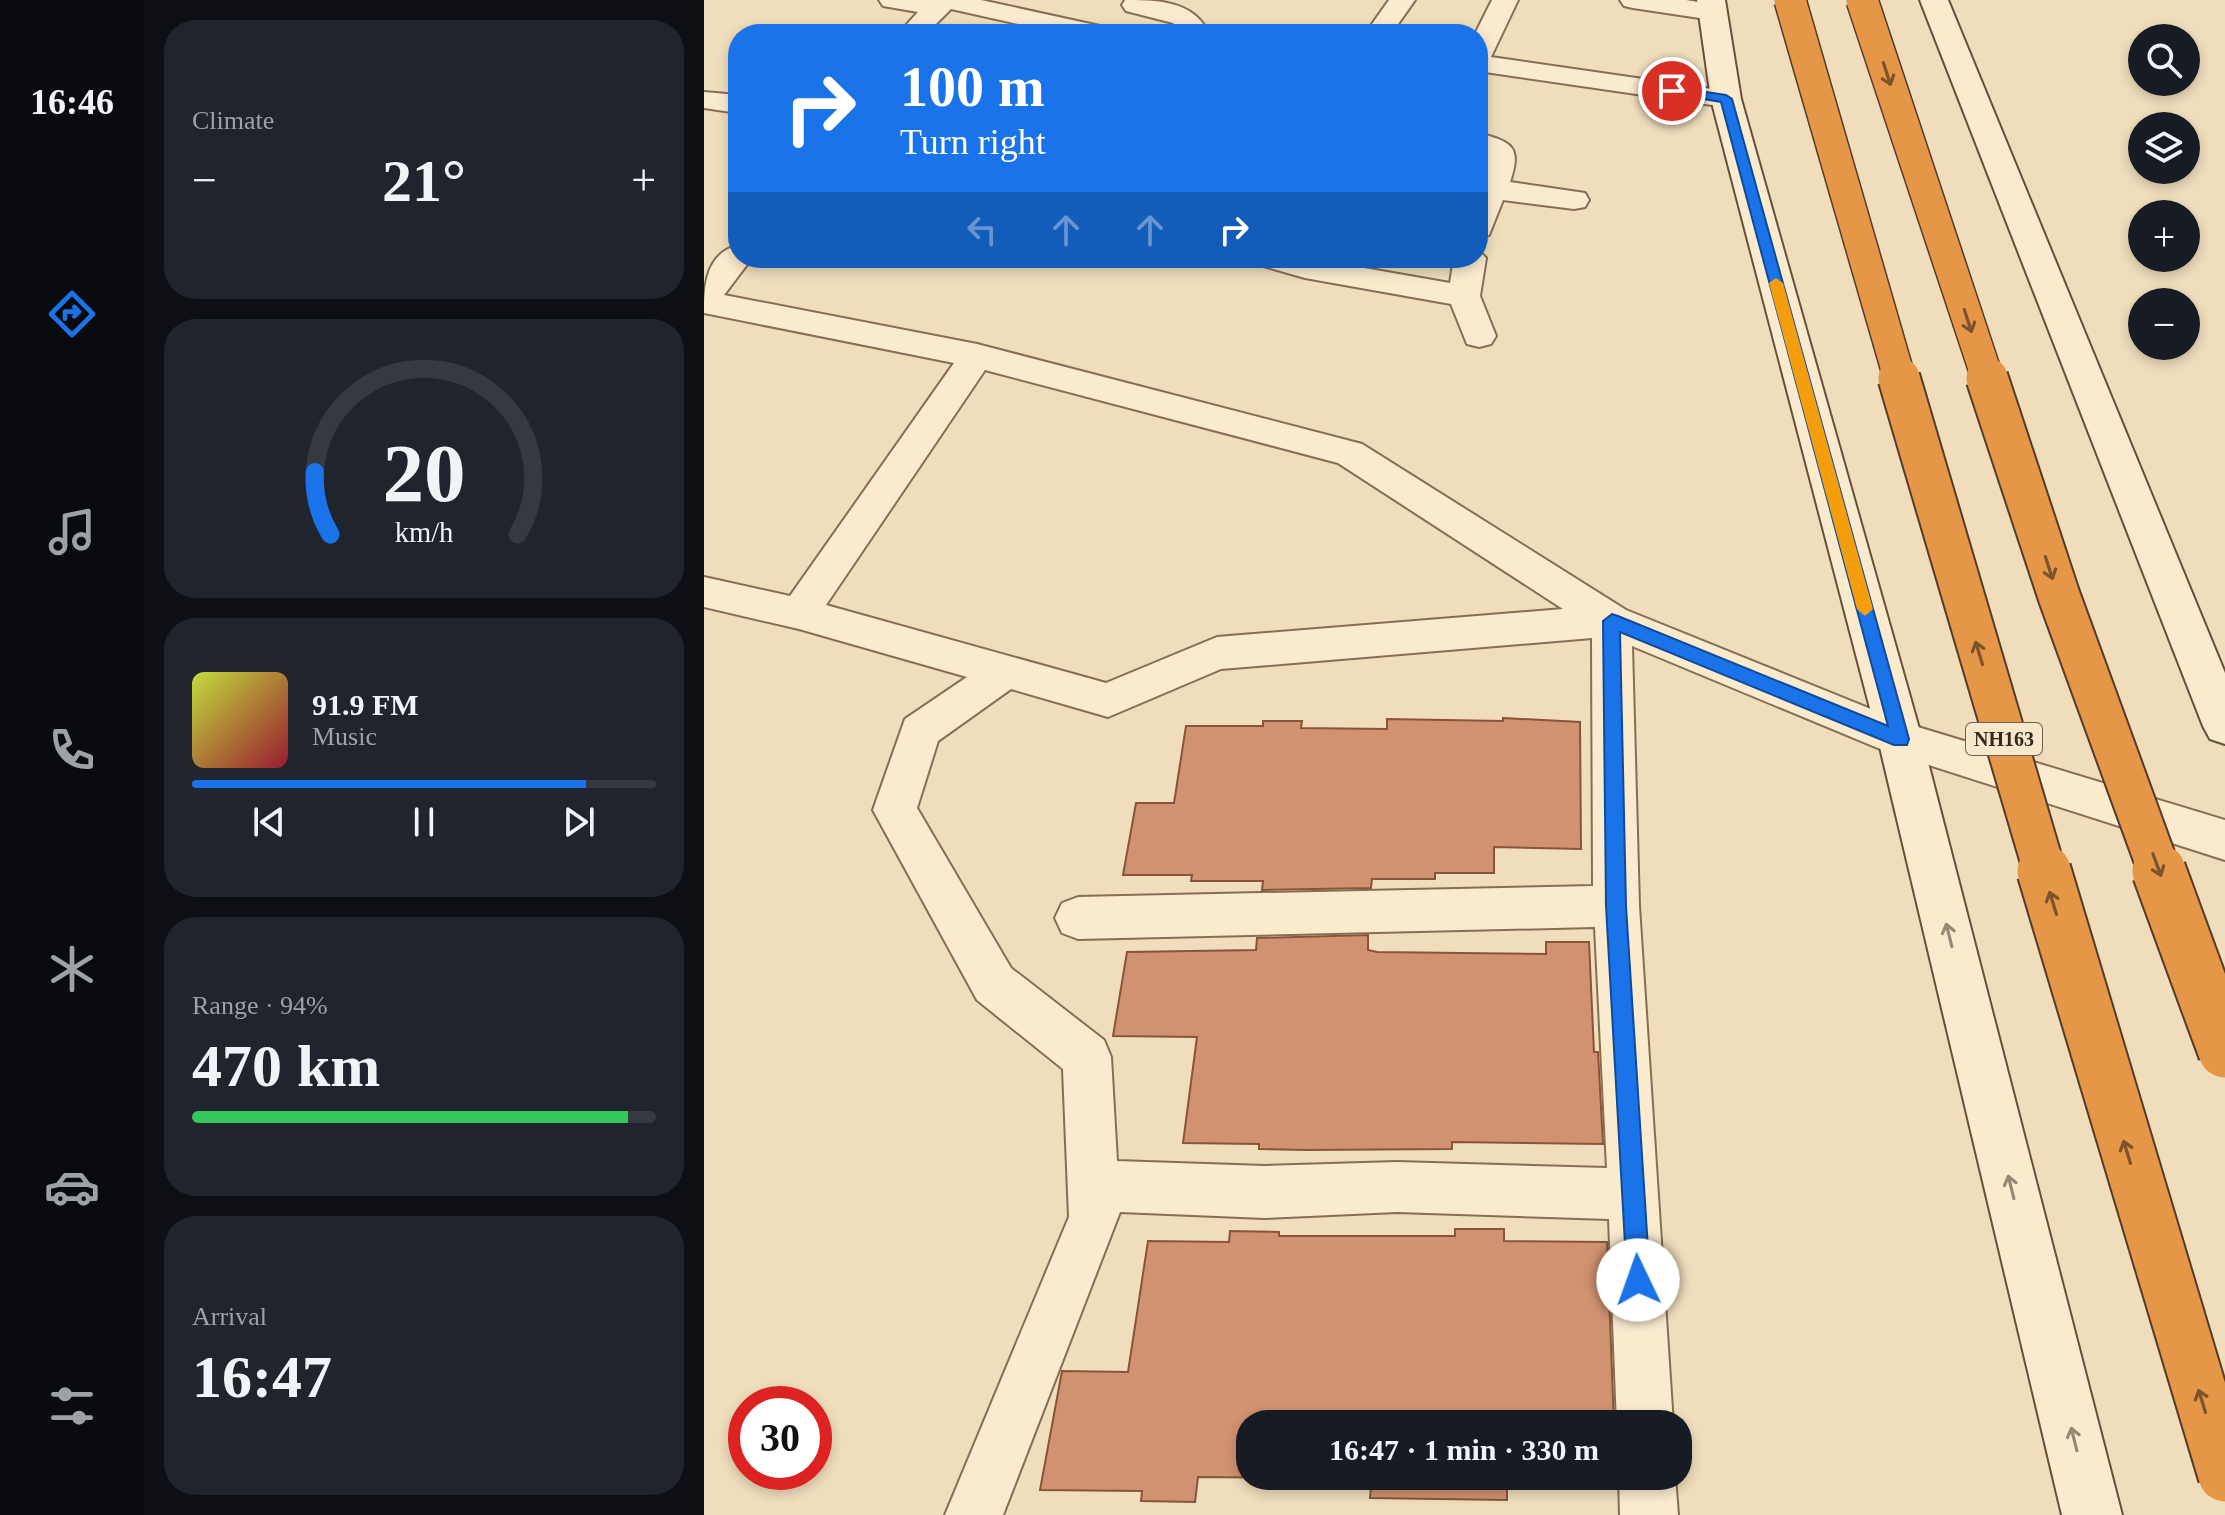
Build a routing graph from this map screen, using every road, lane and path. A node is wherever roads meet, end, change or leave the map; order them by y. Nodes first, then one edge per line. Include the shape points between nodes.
1 (892, 0) edge
2 (1402, 0) edge
3 (1505, 0) edge
4 (1633, 0) edge
5 (1790, 0) edge
6 (1862, 0) edge
7 (1934, 0) edge
8 (1137, 2) edge
9 (943, 3) edge
10 (1712, 6) edge
11 (1017, 8) edge
12 (921, 24) edge
13 (1067, 24) edge
14 (1117, 24) edge
15 (1190, 24) edge
16 (1385, 24) edge
17 (1488, 35) edge
18 (1488, 64) edge
19 (1726, 99) junction
20 (704, 100) edge
21 (728, 103) edge
22 (1488, 146) edge
23 (1488, 184) edge
24 (1488, 189) edge
25 (1574, 200) dead end
26 (728, 268) edge
27 (1332, 268) edge
28 (1468, 268) edge
29 (1464, 296) junction
30 (704, 300) edge
31 (1479, 336) dead end
32 (977, 356) junction
33 (704, 592) edge
34 (799, 613) junction
35 (1612, 621) junction
36 (1006, 671) junction
37 (2225, 726) edge
38 (1900, 739) junction
39 (2225, 840) edge
40 (1616, 906) junction
41 (1078, 918) dead end
42 (2225, 1051) edge
43 (1093, 1185) junction
44 (1634, 1194) junction
45 (1644, 1410) edge
46 (2225, 1475) edge
47 (1648, 1490) edge
48 (974, 1515) edge
49 (1649, 1515) edge
50 (2092, 1515) edge

1 - 9 street
2 - 16 street
3 - 17 street
4 - 10 street
46 -> 5 highway, NH163, bridge
6 -> 42 highway, bridge via 2059,596
7 - 37 main road
8 - 14 street
8 - 15 street
9 - 11 street
9 - 12 street
10 - 19 main road
11 - 13 street
18 - 19 street
19 - 38 main road
20 - 21 street
22 - 23 street via 1501,151 1501,164
24 - 25 street
26 - 30 street
27 - 29 street
28 - 29 street
29 - 31 street
30 - 32 street
32 - 34 street
32 - 35 street via 1349,453
33 - 34 street
34 - 36 street
35 - 36 street via 1217,653 1108,700
35 - 38 street
35 - 40 street
36 - 43 street via 920,731 895,810 994,984 1087,1057
38 - 39 street
50 -> 38 main road
40 - 41 street
40 - 44 street
43 - 44 street via 1265,1192 1397,1187
43 - 48 street via 1095,1217
44 - 45 street
47 - 49 street

